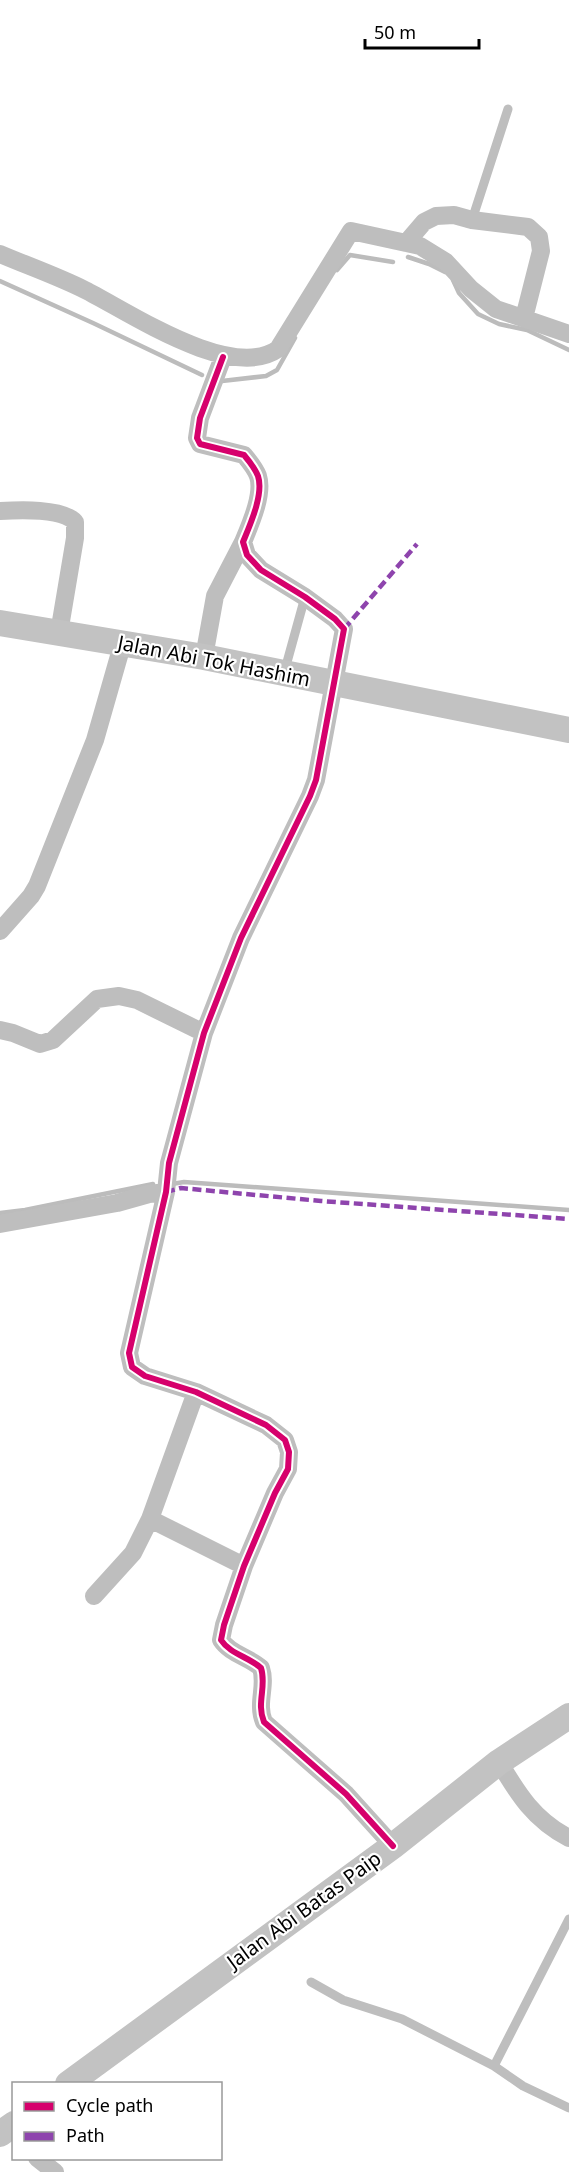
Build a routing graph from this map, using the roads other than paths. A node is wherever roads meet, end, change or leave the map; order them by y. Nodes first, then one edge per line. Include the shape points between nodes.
1 (508, 109) dead end
2 (472, 220) junction
3 (406, 243) junction
4 (0, 254) edge
5 (525, 318) junction
6 (569, 334) edge
7 (223, 357) junction
8 (0, 511) edge
9 (243, 542) junction
10 (305, 597) junction
11 (0, 623) edge
12 (60, 633) junction
13 (123, 642) junction
14 (204, 657) junction
15 (284, 673) junction
16 (333, 684) junction
17 (569, 730) edge
18 (0, 931) edge
19 (0, 1030) edge
20 (204, 1033) junction
21 (166, 1192) junction
22 (0, 1224) edge
23 (196, 1392) junction
24 (150, 1519) junction
25 (244, 1566) junction
26 (94, 1596) dead end
27 (569, 1716) edge
28 (499, 1762) junction
29 (569, 1838) edge
30 (393, 1846) junction
31 (569, 1919) edge
32 (312, 1982) dead end
33 (494, 2066) junction
34 (72, 2082) edge
35 (569, 2108) edge
36 (40, 2160) edge
37 (55, 2172) edge

1 - 2 lane
2 - 3 street via 436,216 424,222
2 - 5 street via 528,227 539,237 541,251
3 - 5 street via 420,246 446,262 471,290 496,309
3 - 7 street via 351,231 278,349 261,356
4 - 7 street via 82,288 179,340
5 - 6 street
7 - 9 street via 200,418 197,438 200,444 244,455 259,478 253,520
8 - 12 street via 64,514 75,522
9 - 10 street via 247,555 261,570
9 - 14 street via 215,596
10 - 15 lane
10 - 16 street via 344,630
11 - 12 main road, Jalan Abi Tok Hashim
12 - 13 main road, Jalan Abi Tok Hashim
13 - 14 main road, Jalan Abi Tok Hashim
13 - 18 street via 95,740 37,886
14 - 15 main road, Jalan Abi Tok Hashim
15 - 16 main road, Jalan Abi Tok Hashim
16 - 17 main road, Jalan Abi Tok Hashim
16 - 20 street via 316,780 241,938
19 - 20 street via 40,1044 53,1040 97,999 119,996 136,1000
20 - 21 street via 169,1163
21 - 22 street
21 - 23 street via 129,1353 132,1368 145,1376
23 - 24 street
23 - 25 street via 266,1425 285,1440 289,1452 288,1469
24 - 25 street
24 - 26 street via 134,1553
25 - 30 street via 221,1640 226,1648 261,1668 260,1713 264,1722 346,1794
27 - 28 main road, Jalan Abi Batas Paip
28 - 29 street via 519,1796 536,1815
28 - 30 main road, Jalan Abi Batas Paip
30 - 34 main road, Jalan Abi Batas Paip
31 - 33 lane
32 - 33 lane via 344,2000 402,2019
33 - 35 lane via 523,2086
36 - 37 street

